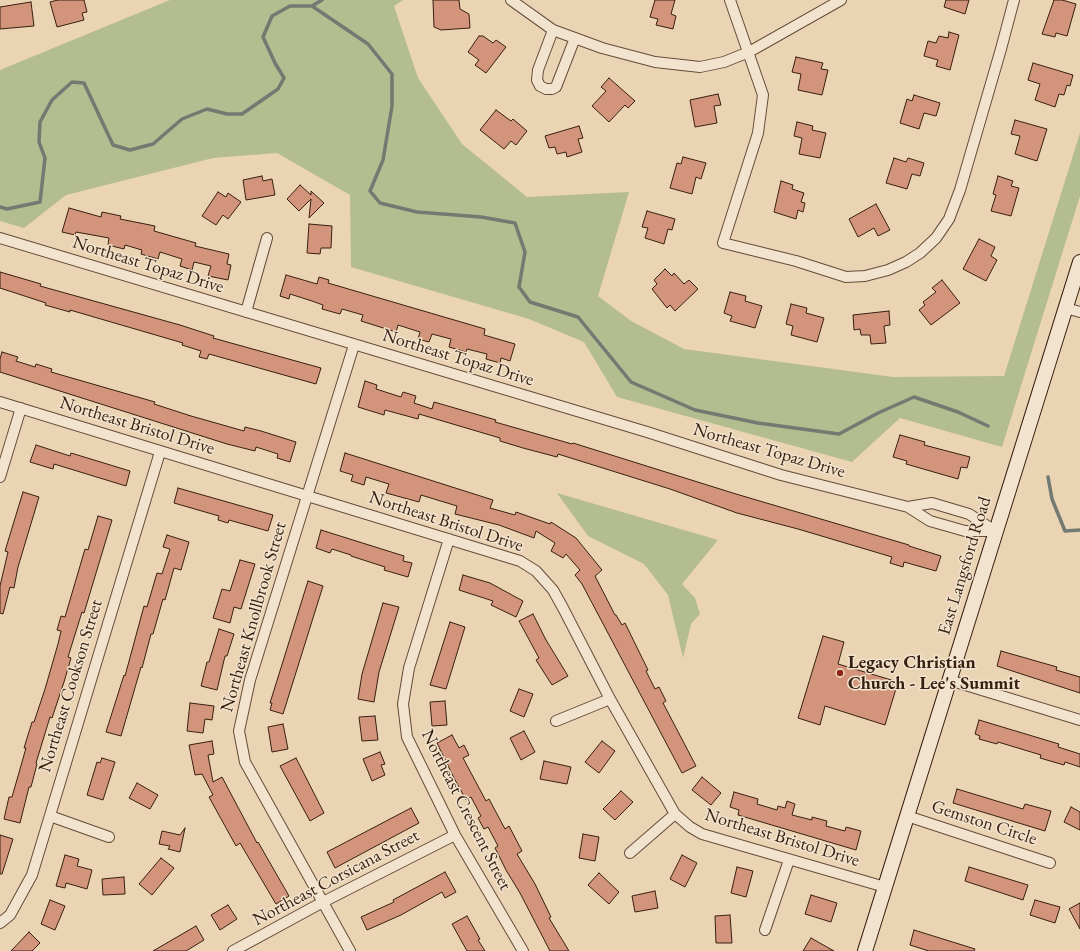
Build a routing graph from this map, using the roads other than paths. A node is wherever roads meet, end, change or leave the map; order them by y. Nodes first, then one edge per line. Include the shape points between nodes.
1 (511, 0) edge
2 (730, 0) edge
3 (841, 0) edge
4 (1014, 0) edge
5 (553, 30) junction
6 (575, 38) junction
7 (749, 52) junction
8 (0, 238) edge
9 (268, 238) dead end
10 (1080, 262) edge
11 (1076, 285) edge
12 (1065, 308) junction
13 (246, 312) junction
14 (1080, 312) edge
15 (354, 345) junction
16 (0, 402) edge
17 (21, 408) junction
18 (160, 452) junction
19 (0, 477) edge
20 (308, 496) junction
21 (908, 507) junction
22 (996, 531) junction
23 (449, 539) junction
24 (949, 680) junction
25 (610, 699) junction
26 (1080, 720) edge
27 (556, 721) dead end
28 (676, 814) junction
29 (50, 816) junction
30 (907, 816) junction
31 (455, 835) junction
32 (109, 836) dead end
33 (630, 853) dead end
34 (789, 860) junction
35 (1050, 863) dead end
36 (885, 887) junction
37 (323, 902) junction
38 (0, 923) edge
39 (764, 930) dead end
40 (233, 951) edge
41 (350, 951) edge
42 (523, 951) edge
43 (865, 951) edge

1 - 5 street
2 - 7 street
3 - 7 street
4 - 7 street via 960,190 948,219 936,238 920,253 888,270 865,276 846,277 723,243 758,132 763,96
5 - 6 street
5 - 6 street via 537,80 546,90 556,87
6 - 7 street via 602,48 677,66 700,67 724,62
8 - 13 street, Northeast Topaz Drive
9 - 13 street
10 - 11 street, East Langsford Road
11 - 12 street, East Langsford Road
12 - 14 street
12 - 22 street, East Langsford Road
13 - 15 street, Northeast Topaz Drive
15 - 20 street, Northeast Knollbrook Street
15 - 21 street, Northeast Topaz Drive via 781,475
16 - 17 street, Northeast Bristol Drive
17 - 18 street, Northeast Bristol Drive
17 - 19 street
18 - 20 street, Northeast Bristol Drive
18 - 29 street, Northeast Cookson Street
20 - 23 street, Northeast Bristol Drive
20 - 37 street, Northeast Knollbrook Street via 250,680 239,731 245,762
21 - 22 street, Northeast Topaz Drive via 930,521 965,531
21 - 22 street, Northeast Topaz Drive via 932,503 969,514
22 - 24 street, East Langsford Road
23 - 25 street, Northeast Bristol Drive via 520,561 536,571 564,608
23 - 31 street, Northeast Crescent Street via 409,668 403,704 407,737
24 - 26 street
24 - 30 street, East Langsford Road
25 - 27 street
25 - 28 street, Northeast Bristol Drive
28 - 33 street
28 - 34 street, Northeast Bristol Drive via 702,834
29 - 32 street
29 - 38 street, Northeast Cookson Street via 32,874 10,915
30 - 35 street, Gemston Circle
30 - 36 street, East Langsford Road
31 - 37 street, Northeast Corsicana Street
31 - 42 street, Northeast Crescent Street
34 - 36 street, Northeast Bristol Drive
34 - 39 street
36 - 43 street, East Langsford Road
37 - 40 street, Northeast Corsicana Street
37 - 41 street, Northeast Knollbrook Street

